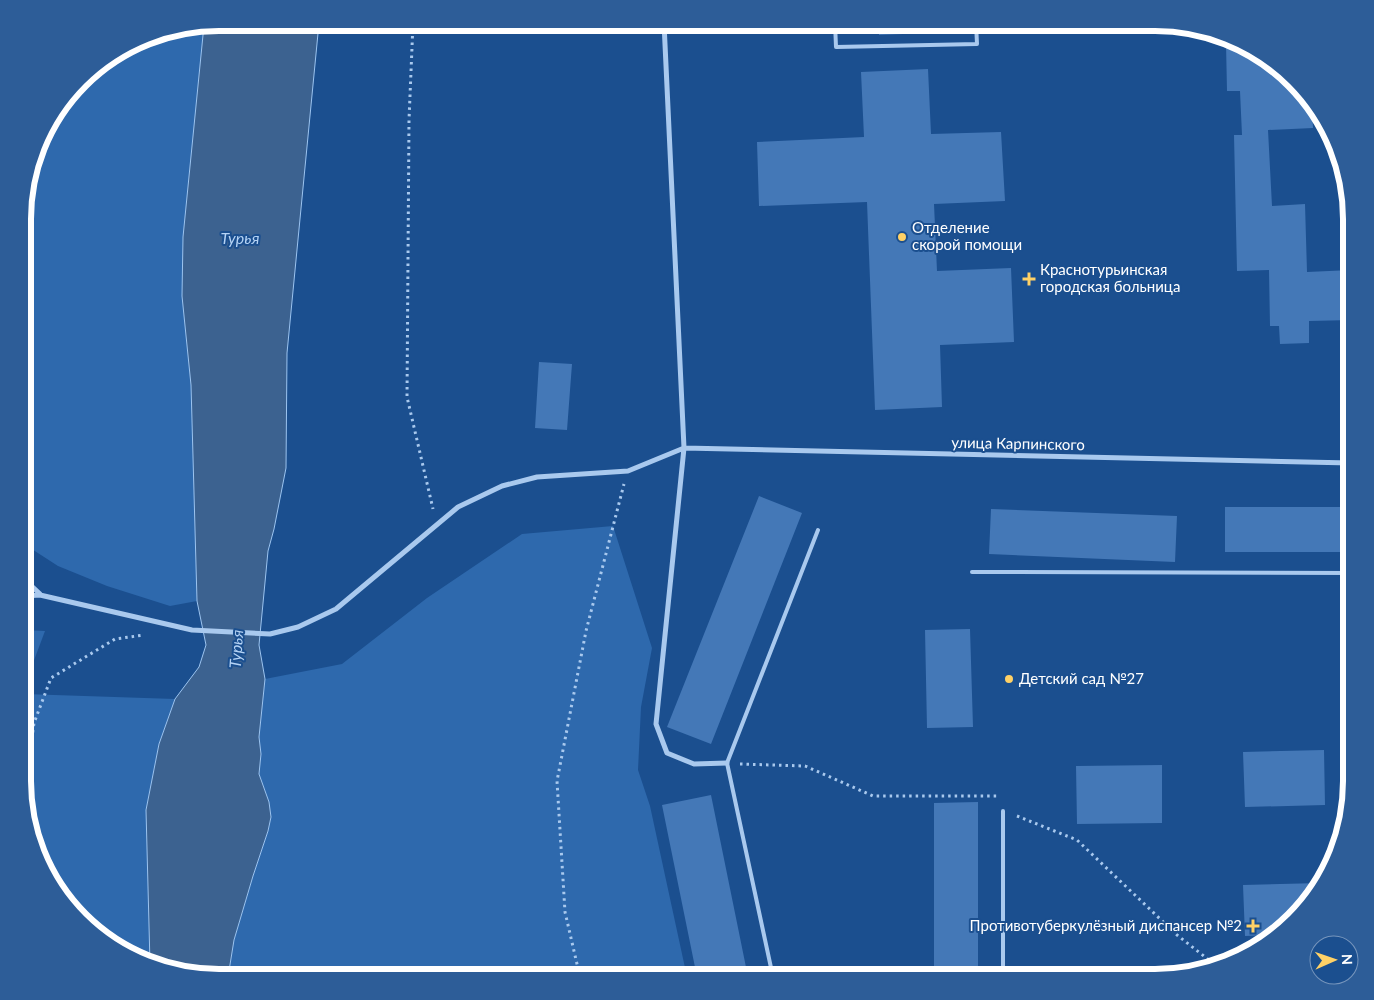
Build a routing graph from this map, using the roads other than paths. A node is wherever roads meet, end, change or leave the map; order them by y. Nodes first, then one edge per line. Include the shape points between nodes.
1 (664, 31) edge
2 (835, 31) edge
3 (976, 31) edge
4 (684, 448) junction
5 (1343, 463) edge
6 (818, 530) dead end
7 (972, 572) dead end
8 (1343, 573) edge
9 (31, 586) edge
10 (40, 594) junction
11 (31, 595) edge
12 (728, 764) junction
13 (1003, 811) road end
14 (771, 969) edge
15 (1003, 969) edge

1 - 4 street
2 - 3 lane via 836,47 977,44
4 - 5 street, улица Карпинского
4 - 10 street via 628,471 537,477 502,486 458,507 336,609 298,627 270,634 192,630
4 - 12 street via 656,724 667,752 694,764
6 - 12 lane
7 - 8 lane
9 - 10 street
10 - 11 street
12 - 14 lane
13 - 15 lane

